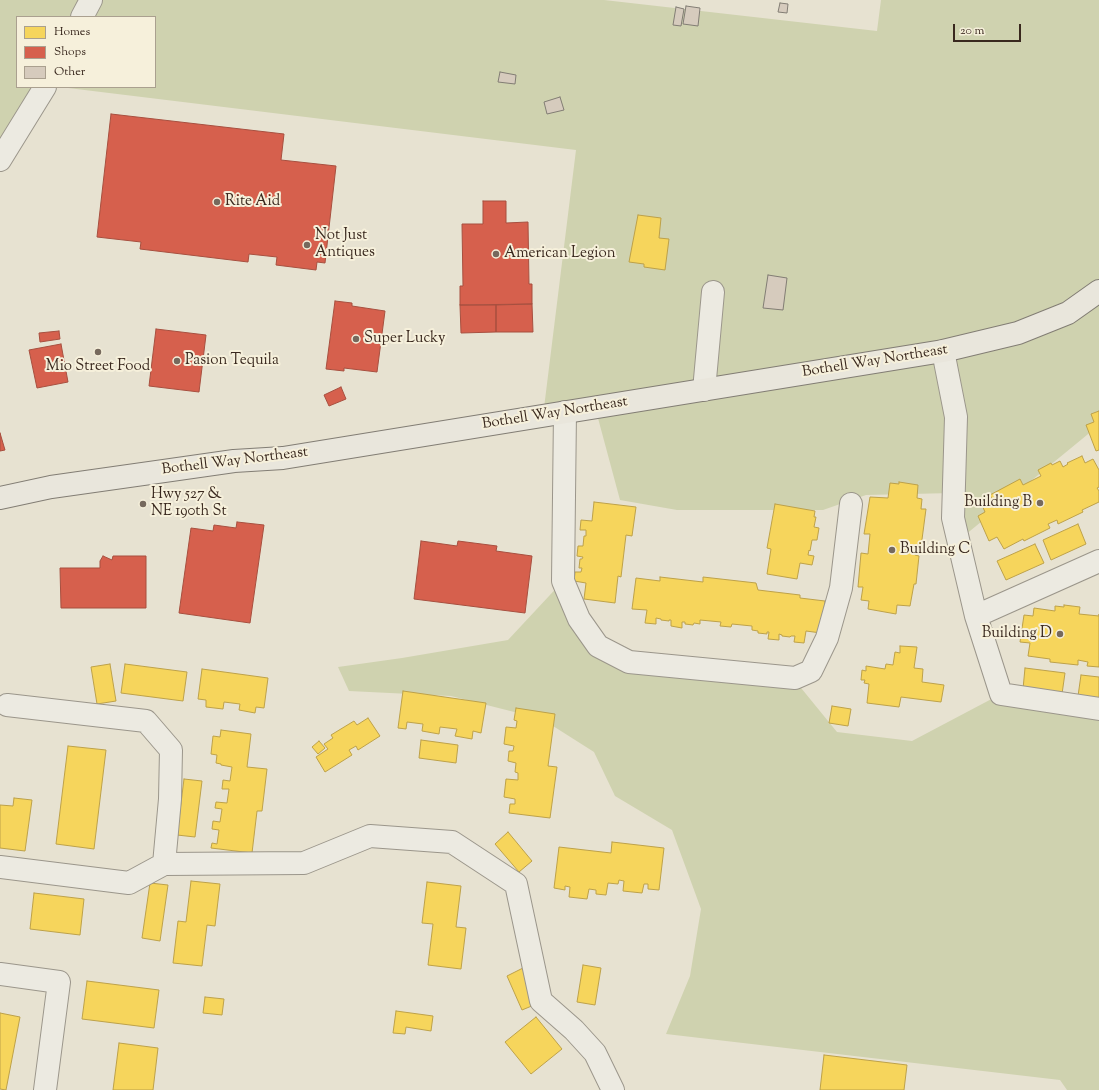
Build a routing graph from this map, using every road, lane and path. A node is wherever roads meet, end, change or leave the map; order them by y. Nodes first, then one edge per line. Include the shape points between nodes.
1 (91, 0) edge
2 (83, 16) edge
3 (43, 88) edge
4 (0, 160) edge
5 (1099, 291) edge
6 (713, 292) dead end
7 (943, 351) junction
8 (704, 390) junction
9 (565, 412) junction
10 (0, 498) edge
11 (851, 504) dead end
12 (1099, 561) edge
13 (976, 616) junction
14 (7, 705) dead end
15 (1099, 709) edge
16 (164, 864) junction
17 (0, 867) edge
18 (0, 974) edge
19 (46, 1090) edge
20 (613, 1090) edge

1 - 2 street
3 - 4 street
5 - 7 main road, Bothell Way Northeast via 1068,313 1018,333
6 - 8 street
7 - 8 main road, Bothell Way Northeast
7 - 13 street via 956,417 953,518
8 - 9 main road, Bothell Way Northeast
9 - 10 main road, Bothell Way Northeast via 283,458 234,461 51,487
9 - 11 street via 562,581 579,619 598,646 629,662 795,678 811,671 827,638 840,588
12 - 13 street
13 - 15 street via 1001,694
14 - 16 street via 146,721 171,750 170,799
16 - 17 street via 129,883
16 - 20 street via 304,863 370,836 452,842 516,884 541,1000 595,1053
18 - 19 street via 59,982

